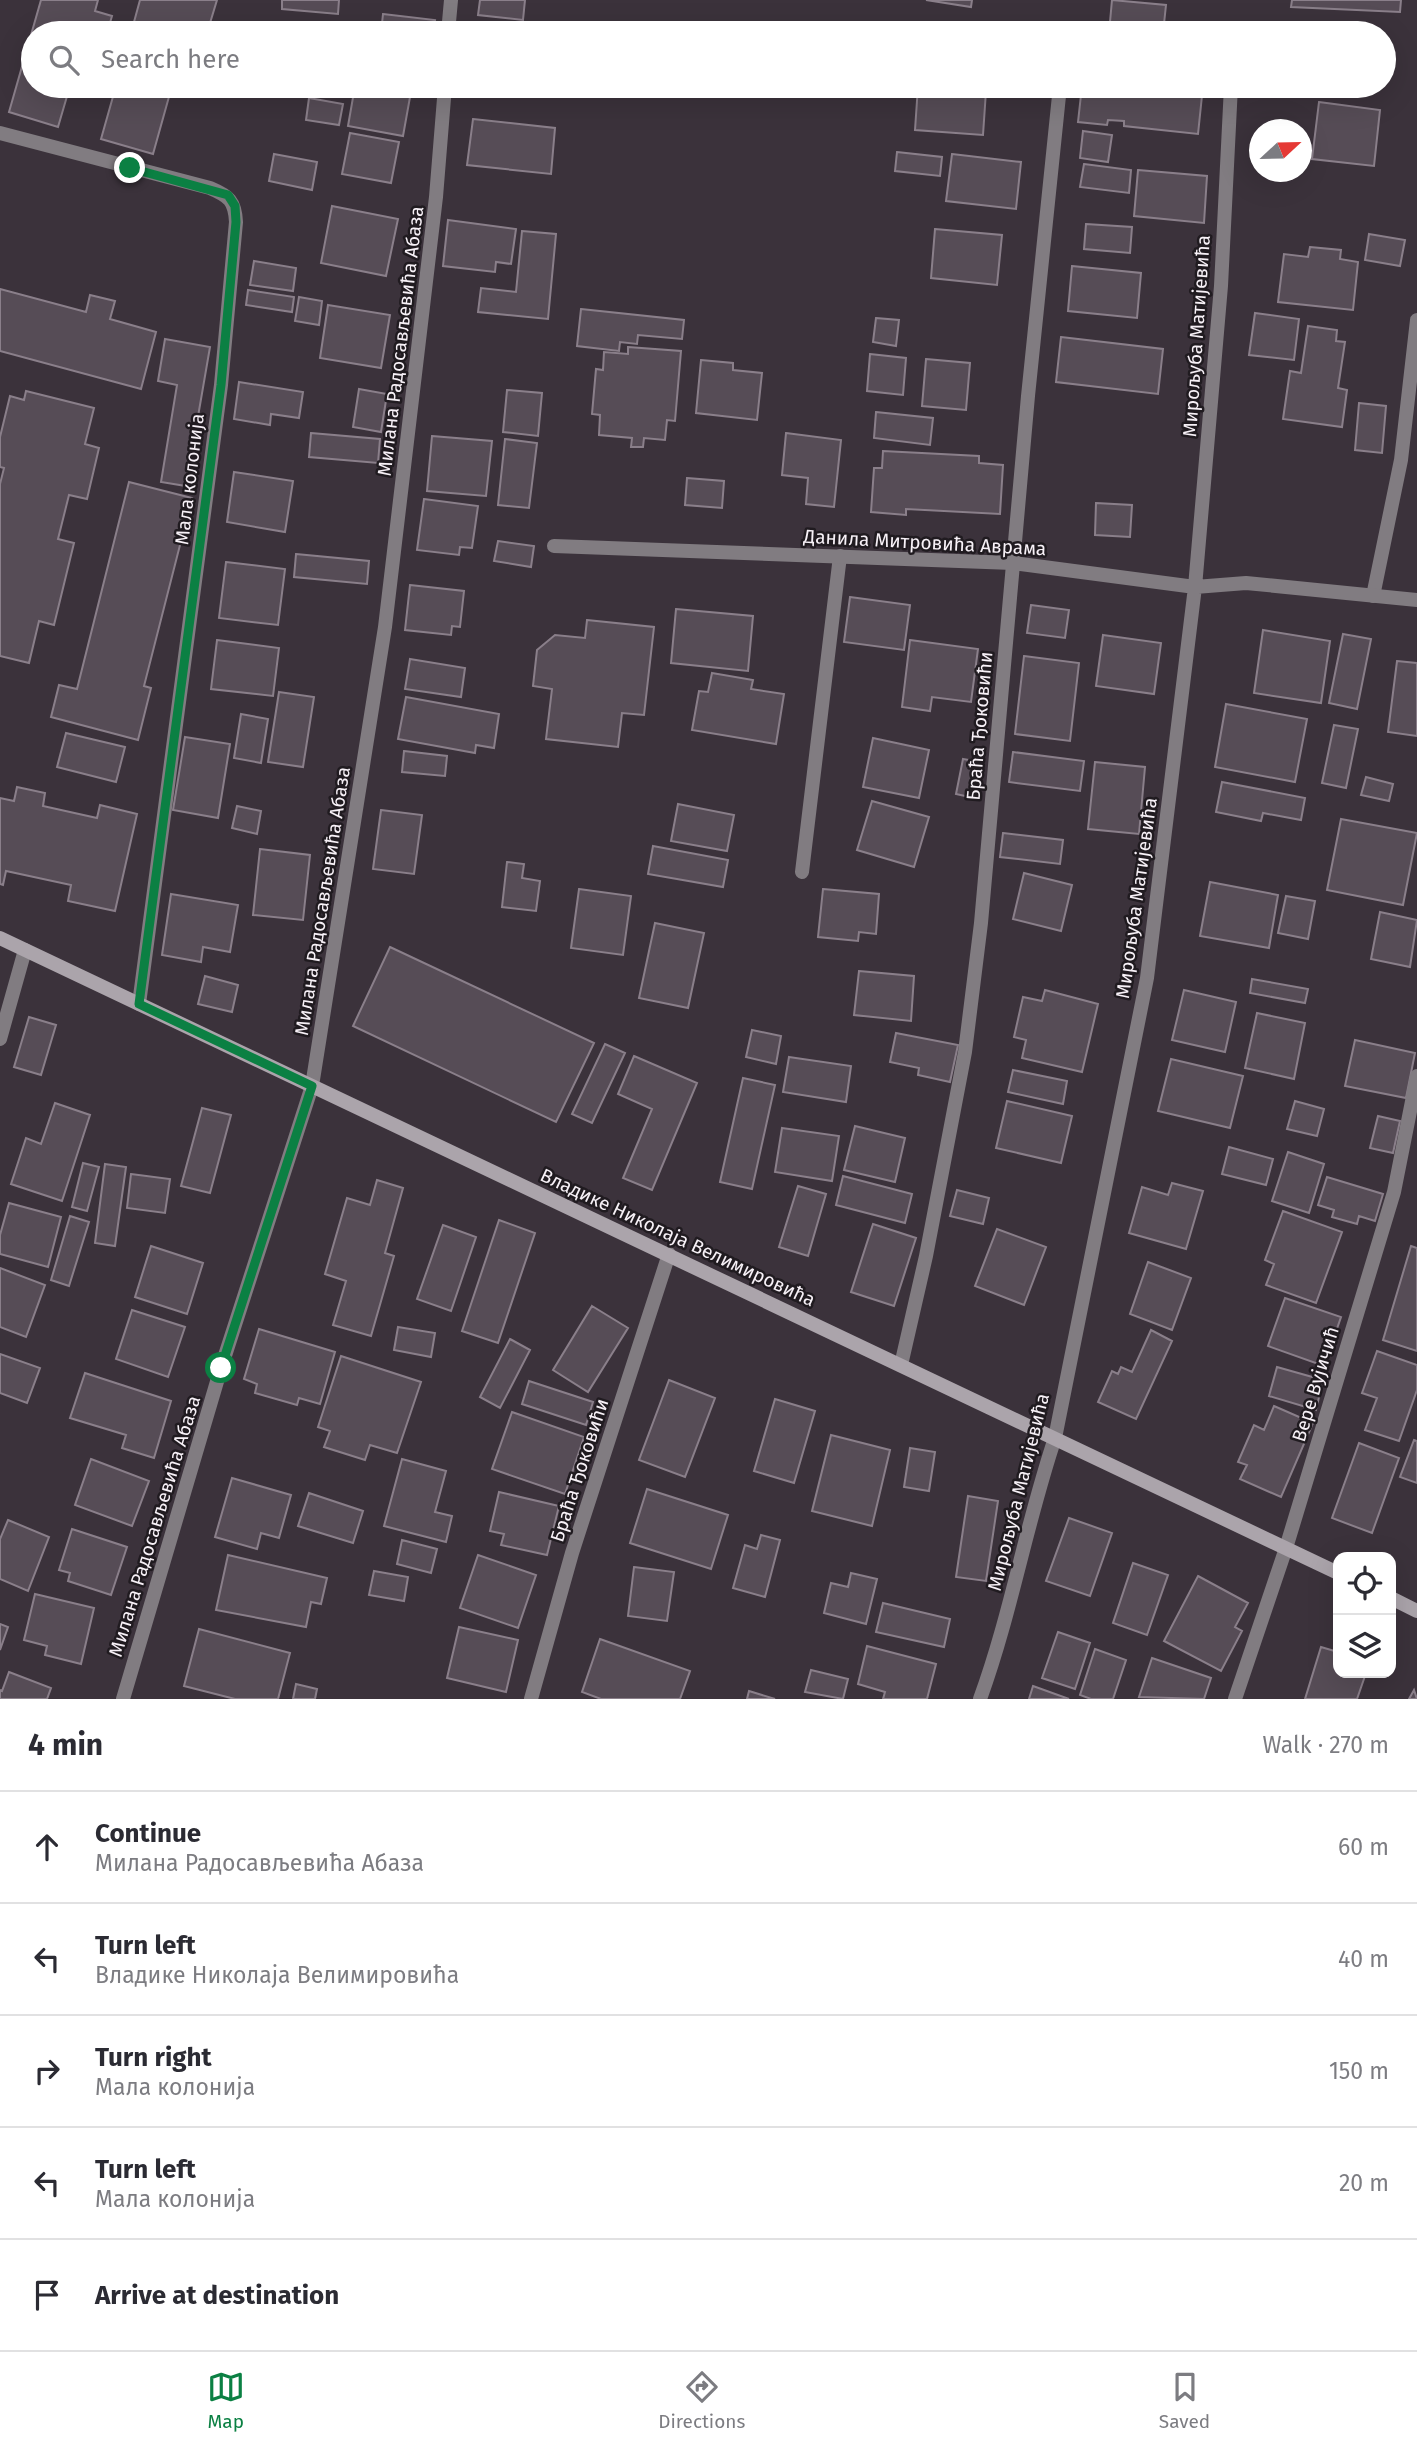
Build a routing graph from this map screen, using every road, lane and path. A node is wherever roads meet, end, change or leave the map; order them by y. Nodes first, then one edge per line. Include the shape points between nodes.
1 (451, 0) edge
2 (449, 21) edge
3 (444, 98) edge
4 (1059, 98) edge
5 (1230, 98) edge
6 (0, 133) edge
7 (1417, 320) edge
8 (554, 545) dead end
9 (840, 556) junction
10 (1013, 563) junction
11 (1195, 587) junction
12 (1373, 596) junction
13 (1417, 600) edge
14 (802, 872) dead end
15 (0, 938) edge
16 (25, 950) junction
17 (139, 1004) junction
18 (0, 1039) edge
19 (1417, 1076) edge
20 (312, 1086) junction
21 (669, 1254) junction
22 (901, 1365) junction
23 (1055, 1438) junction
24 (1286, 1548) junction
25 (1333, 1571) edge
26 (1396, 1600) edge
27 (1417, 1611) edge
28 (123, 1699) edge
29 (531, 1699) edge
30 (980, 1699) edge
31 (1235, 1699) edge

1 - 2 street
3 - 20 street, Милана Радосављевића Абаза via 385,627
4 - 10 street, Браћа Ђоковићи
5 - 11 street, Мирољуба Матијевића via 1221,286
6 - 17 street, Мала колонија via 210,188 228,195 235,206 221,385
7 - 12 street via 1401,460
8 - 9 street, Данила Митровића Аврама
9 - 10 street, Данила Митровића Аврама
9 - 14 street
10 - 11 street, Данила Митровића Аврама
10 - 22 street, Браћа Ђоковићи via 965,1052
11 - 12 street, Данила Митровића Аврама via 1246,583
11 - 23 street, Мирољуба Матијевића via 1147,978
12 - 13 street, Данила Митровића Аврама
15 - 16 street, Владике Николаја Велимировића
16 - 17 street, Владике Николаја Велимировића
16 - 18 street
17 - 20 street, Владике Николаја Велимировића
19 - 24 street, Вере Вујичић via 1394,1192
20 - 21 street, Владике Николаја Велимировића
20 - 28 street, Милана Радосављевића Абаза via 221,1368
21 - 22 street, Владике Николаја Велимировића
21 - 29 street, Браћа Ђоковићи via 572,1553
22 - 23 street, Владике Николаја Велимировића
23 - 24 street, Владике Николаја Велимировића
23 - 30 street, Мирољуба Матијевића
24 - 25 street, Владике Николаја Велимировића
24 - 31 street, Вере Вујичић
26 - 27 street

